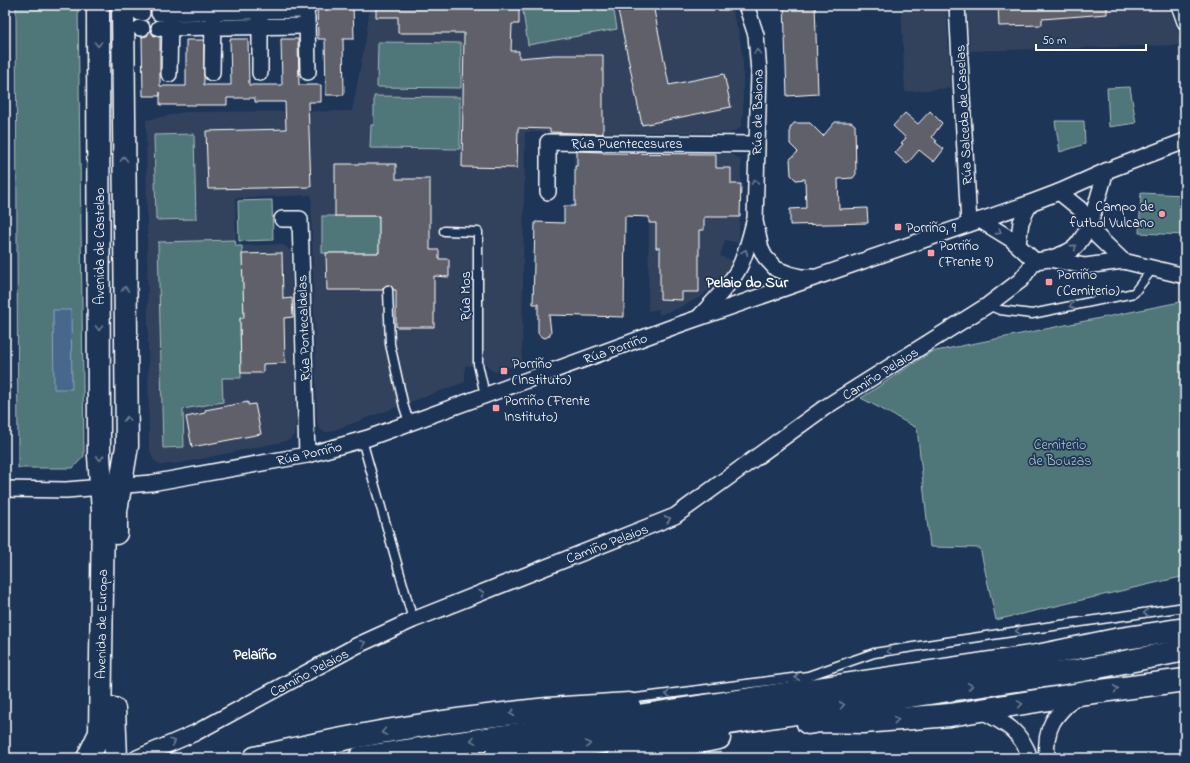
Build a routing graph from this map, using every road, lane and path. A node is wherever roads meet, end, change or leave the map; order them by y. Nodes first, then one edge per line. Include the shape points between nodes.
1 (98, 5) edge
2 (746, 5) edge
3 (957, 5) edge
4 (1179, 5) edge
5 (307, 7) edge
6 (212, 8) edge
7 (260, 8) edge
8 (147, 18) edge
9 (1185, 22) edge
10 (213, 26) junction
11 (308, 26) junction
12 (260, 27) junction
13 (308, 72) dead end
14 (212, 73) dead end
15 (260, 73) dead end
16 (170, 74) dead end
17 (1185, 141) edge
18 (756, 144) junction
19 (1106, 171) junction
20 (548, 192) dead end
21 (1059, 192) junction
22 (1030, 203) junction
23 (282, 219) dead end
24 (754, 221) junction
25 (975, 222) junction
26 (1089, 223) junction
27 (444, 231) dead end
28 (1018, 244) junction
29 (1042, 260) junction
30 (1123, 261) junction
31 (1153, 268) junction
32 (820, 276) junction
33 (1185, 276) edge
34 (388, 290) dead end
35 (988, 305) junction
36 (698, 318) junction
37 (485, 395) junction
38 (410, 422) junction
39 (362, 440) junction
40 (307, 455) junction
41 (111, 486) junction
42 (5, 489) edge
43 (1185, 607) edge
44 (413, 620) junction
45 (1185, 629) edge
46 (1185, 638) edge
47 (1185, 650) edge
48 (1037, 656) junction
49 (1185, 661) edge
50 (1083, 670) junction
51 (1185, 680) edge
52 (1077, 695) junction
53 (733, 701) junction
54 (546, 709) junction
55 (982, 711) junction
56 (722, 723) junction
57 (664, 748) junction
58 (88, 758) edge
59 (116, 758) edge
60 (137, 758) edge
61 (256, 758) edge
62 (360, 758) edge
63 (495, 758) edge
64 (618, 758) edge
65 (1030, 758) edge
66 (1047, 758) edge

1 -> 41 main road, Avenida de Castelao via 99,456
18 -> 2 street, Rúa de Baiona via 759,72 756,35
3 - 25 street, Rúa Salceda de Caselas
4 - 9 street
5 - 7 street
5 - 11 street
6 - 7 street
6 - 8 street
6 - 10 street
7 - 12 street
8 - 10 street
8 - 16 street
41 -> 8 main road, Avenida de Castelao via 127,446
10 - 12 street
10 - 14 street
11 - 12 street
11 - 13 street
12 - 15 street
17 - 19 street
18 - 20 street, Rúa Puentecesures via 548,142
24 -> 18 street, Rúa de Baiona
19 - 21 street
19 - 26 street
21 - 22 street
21 - 26 street via 1080,209
22 - 25 street, Rúa Porriño
22 - 28 street via 1021,222
23 - 40 street, Rúa Pontecaldelas via 300,219
24 - 32 street, Rúa de Baiona via 761,249 776,269 801,277
36 -> 24 street, Rúa de Baiona via 738,269
25 -> 28 street
25 - 32 street, Rúa Porriño
29 -> 26 street via 1074,249
26 - 30 street via 1097,236
27 - 37 lane, Rúa Mos via 478,232 478,364
28 - 29 street
29 - 30 street via 1085,266
29 - 35 street, Camiño Pelaios
30 - 31 street
31 - 33 street
31 -> 35 lane via 1134,293 1032,314 1000,310
32 - 36 street, Rúa Porriño
34 - 38 lane via 390,344 404,407
44 -> 35 street, Camiño Pelaios via 676,516 824,408
36 - 37 street, Rúa Porriño
37 - 38 street, Rúa Porriño
38 - 39 street, Rúa Porriño
39 - 40 street, Rúa Porriño
39 - 44 lane
40 - 41 street, Rúa Porriño via 151,483
41 - 42 street, Rúa Porriño via 66,490
41 - 58 main road, Avenida de Europa via 103,511 100,733
41 - 59 main road, Avenida de Europa via 116,520
43 -> 54 lane via 874,654 808,676
60 -> 44 street, Camiño Pelaios via 195,733 356,646
45 - 48 main road
46 - 48 main road via 1124,648
47 - 50 main road
48 - 53 main road
49 - 50 main road via 1129,668
56 -> 50 main road
52 -> 51 main road
55 -> 52 main road
52 - 66 street via 1053,720 1048,733
53 - 54 main road
53 -> 62 main road
54 -> 61 main road via 389,731
57 -> 55 main road via 821,721 863,722
55 - 65 street via 1013,729 1026,747
56 - 57 main road
63 -> 56 main road
57 - 64 main road

